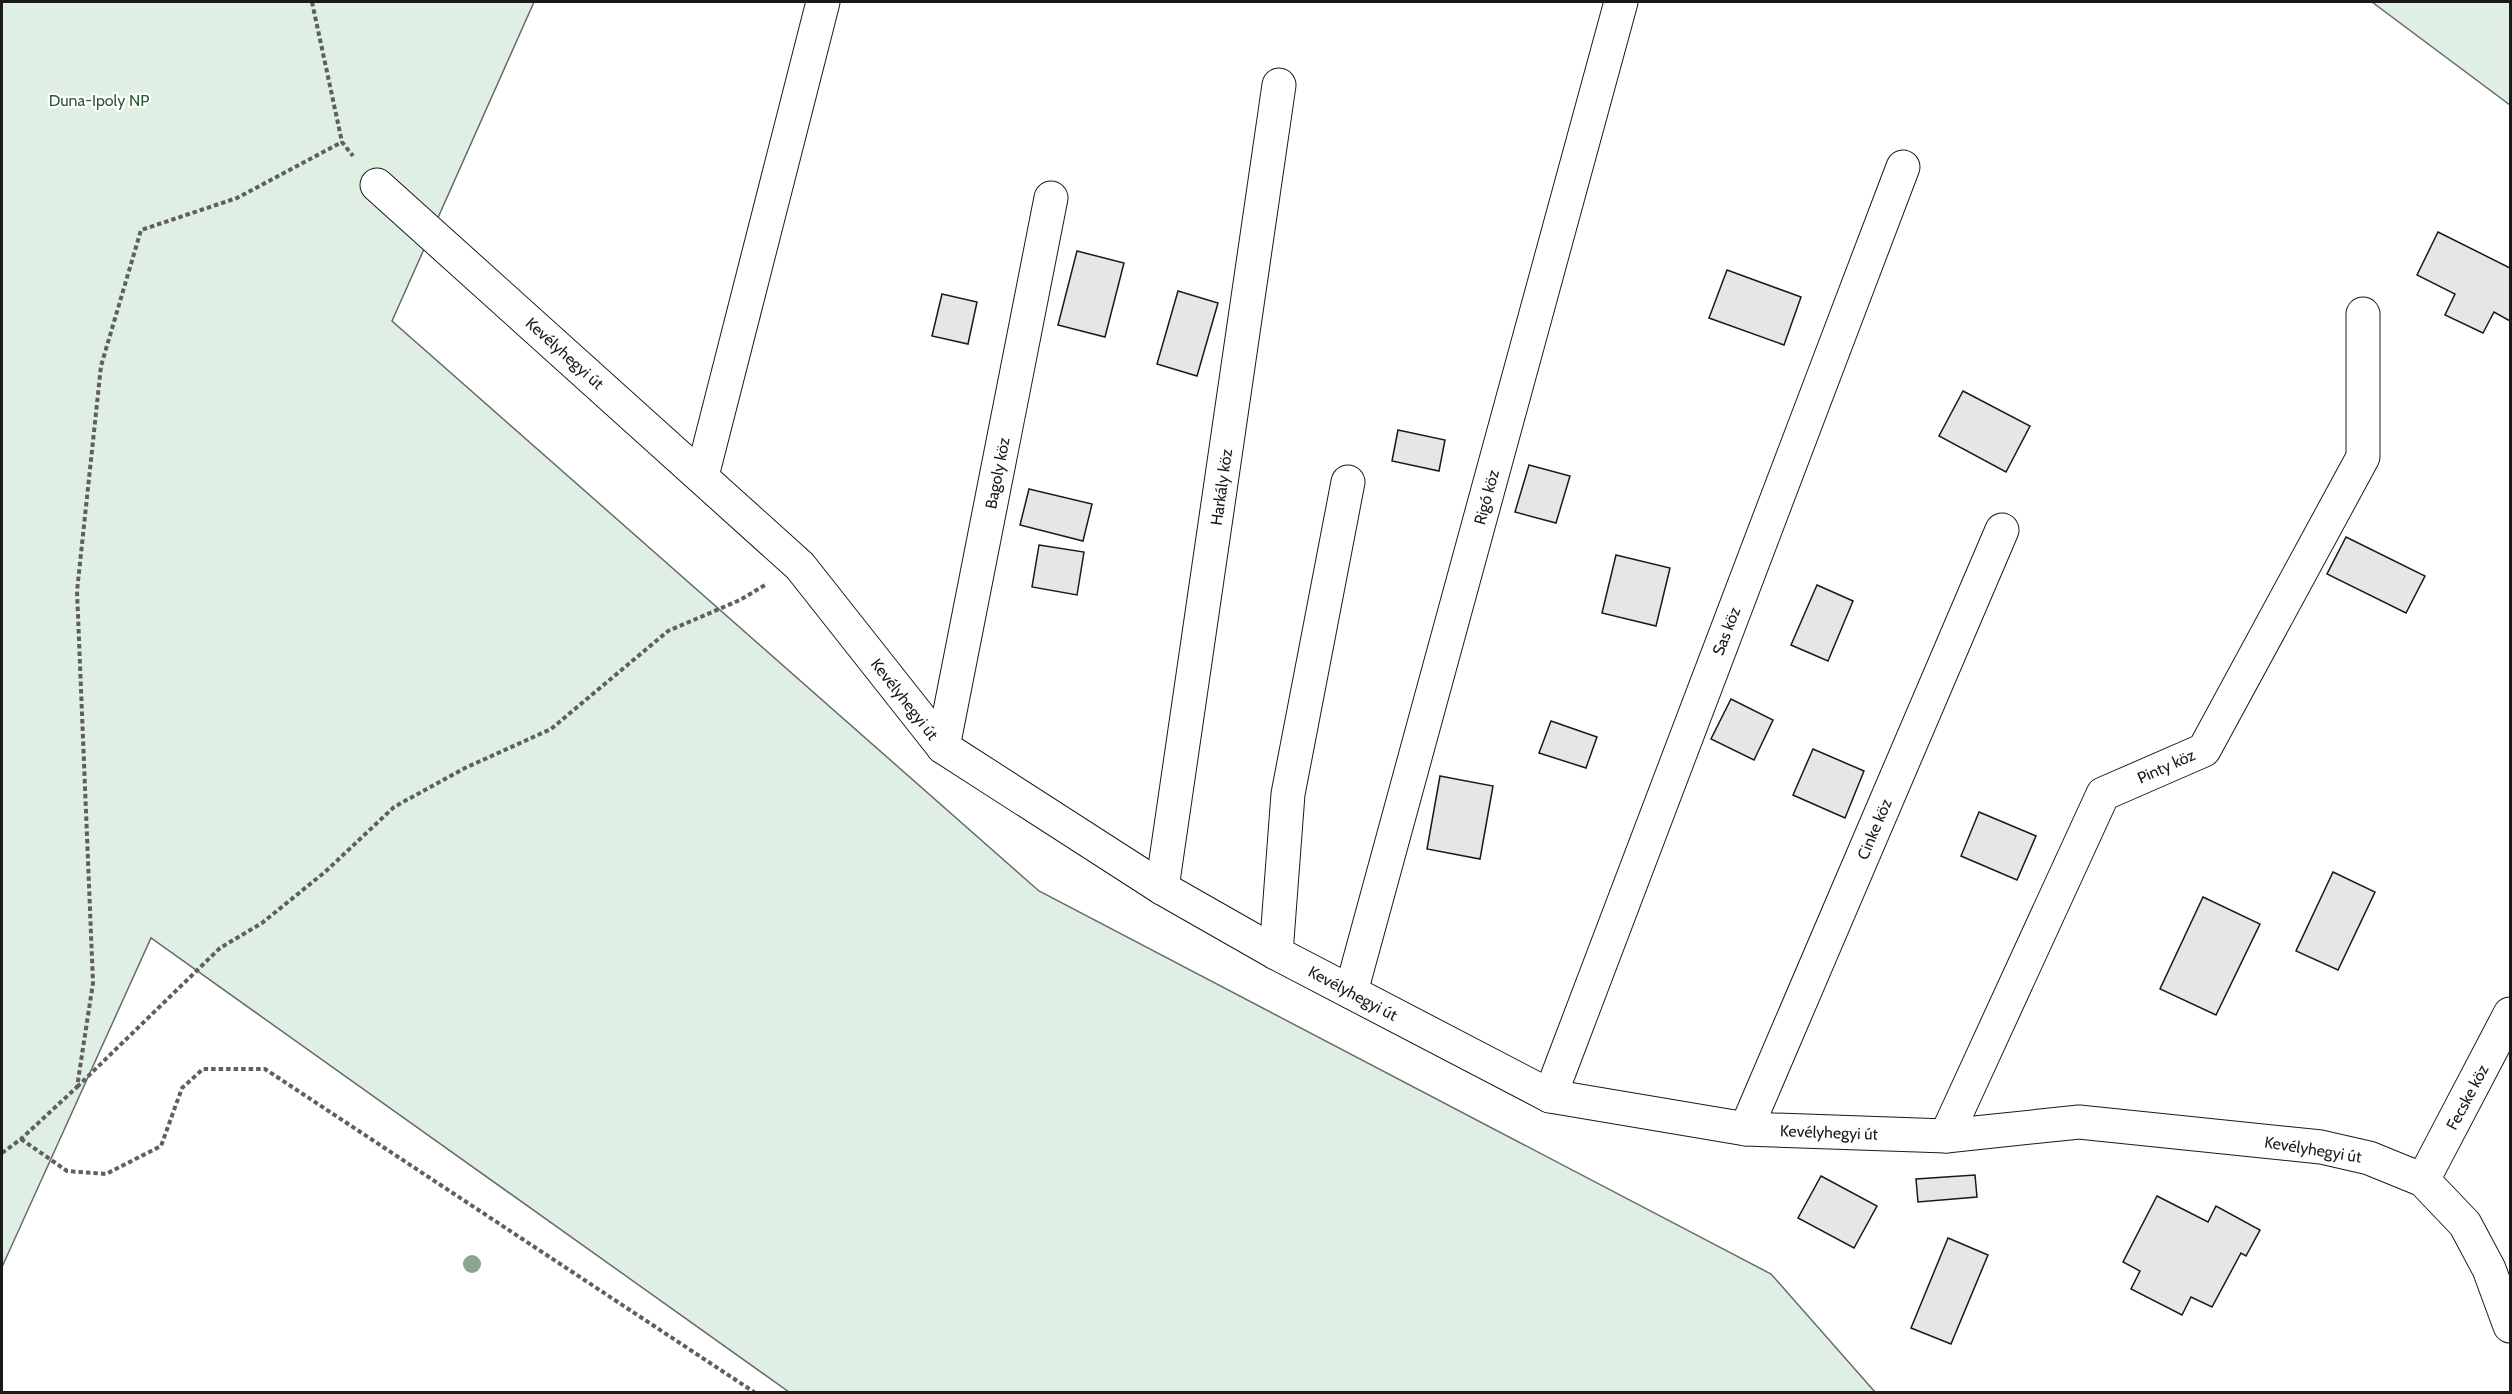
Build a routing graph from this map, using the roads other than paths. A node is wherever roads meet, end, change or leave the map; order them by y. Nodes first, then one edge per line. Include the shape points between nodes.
1 (823, 2) edge
2 (1621, 2) edge
3 (1279, 85) dead end
4 (1903, 167) dead end
5 (377, 185) road end
6 (1052, 198) dead end
7 (2363, 314) dead end
8 (702, 476) junction
9 (1348, 482) dead end
10 (2002, 530) dead end
11 (943, 747) junction
12 (1162, 888) junction
13 (1276, 953) junction
14 (1351, 992) junction
15 (2511, 1014) edge
16 (1550, 1096) junction
17 (1746, 1128) junction
18 (1946, 1136) junction
19 (2422, 1180) junction
20 (2511, 1326) edge

1 - 8 street
2 - 14 street, Rigó köz
3 - 12 street, Harkály köz
4 - 16 street, Sas köz
5 - 8 street, Kevélyhegyi út
6 - 11 street, Bagoly köz
7 - 18 street, Pinty köz via 2363,457 2204,750 2103,794
8 - 11 street, Kevélyhegyi út via 800,566
9 - 13 street via 1288,794
10 - 17 street, Cinke köz
11 - 12 street, Kevélyhegyi út
12 - 13 street, Kevélyhegyi út
13 - 14 street, Kevélyhegyi út
14 - 16 street, Kevélyhegyi út
15 - 19 street, Fecske köz
16 - 17 street, Kevélyhegyi út
17 - 18 street, Kevélyhegyi út
18 - 19 street, Kevélyhegyi út via 2079,1122 2320,1147 2369,1158
19 - 20 street, Kevélyhegyi út via 2465,1224 2489,1269

